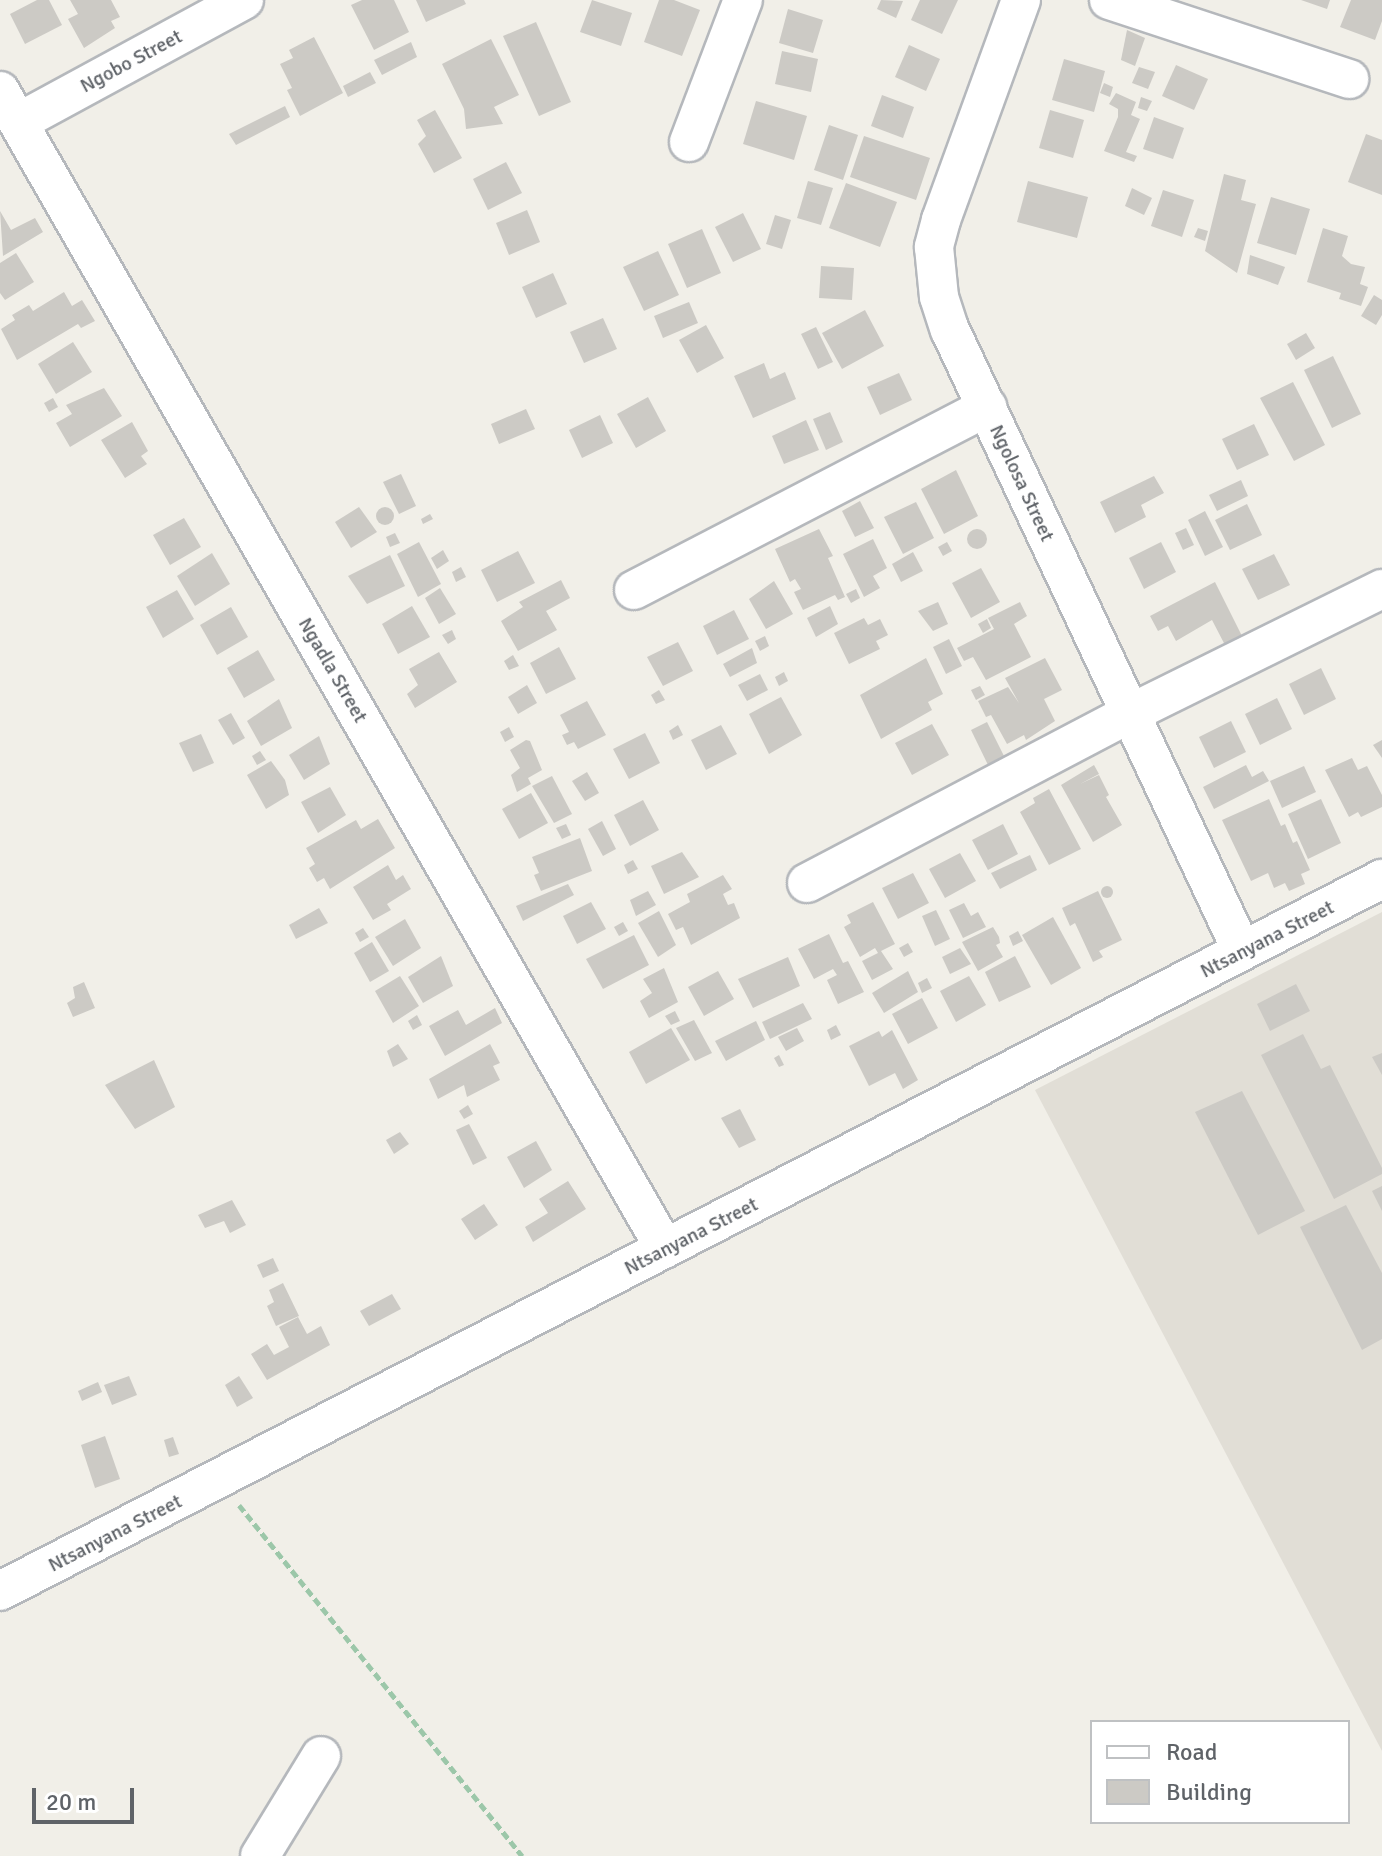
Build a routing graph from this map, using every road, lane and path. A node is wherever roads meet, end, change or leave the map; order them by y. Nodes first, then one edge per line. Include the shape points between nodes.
1 (244, 0) edge
2 (743, 0) edge
3 (1021, 0) edge
4 (1109, 0) edge
5 (1349, 79) dead end
6 (9, 106) edge
7 (689, 142) dead end
8 (987, 407) junction
9 (1382, 589) edge
10 (634, 590) dead end
11 (1131, 713) junction
12 (1382, 879) edge
13 (807, 883) dead end
14 (1242, 951) junction
15 (665, 1249) junction
16 (218, 1480) junction
17 (0, 1591) edge
18 (321, 1756) dead end
19 (260, 1856) edge
20 (522, 1856) edge

1 - 6 street, Ngobo Street
2 - 7 street
3 - 8 street, Ngolosa Street via 934,247 943,308
4 - 5 street
6 - 15 street, Ngadla Street
8 - 10 street
8 - 11 street, Ngolosa Street
9 - 11 street
11 - 13 street
11 - 14 street, Ngolosa Street
12 - 14 street, Ntsanyana Street
14 - 15 street, Ntsanyana Street
15 - 16 street, Ntsanyana Street
16 - 17 street, Ntsanyana Street
16 - 20 path
18 - 19 street

